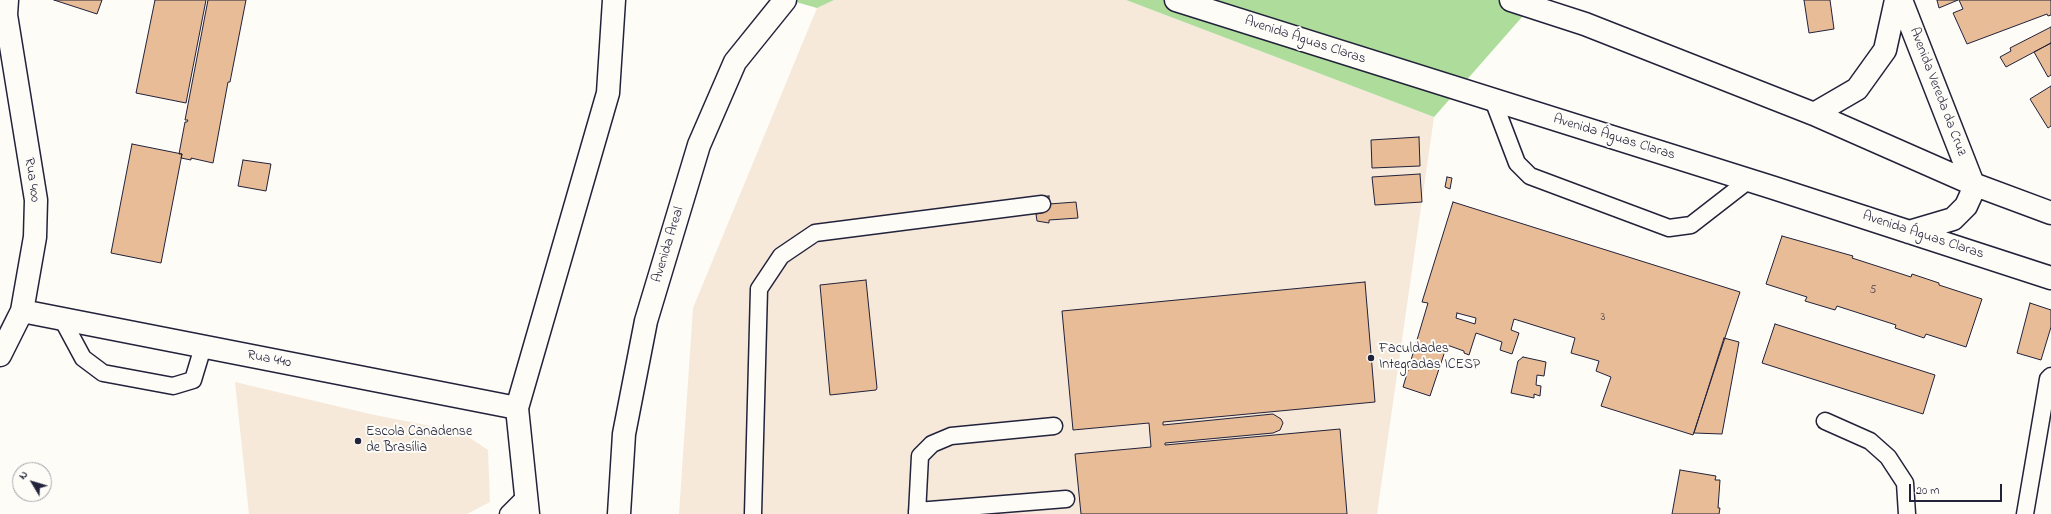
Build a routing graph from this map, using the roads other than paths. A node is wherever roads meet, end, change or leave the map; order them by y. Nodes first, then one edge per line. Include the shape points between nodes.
1 (7, 0) edge
2 (614, 0) edge
3 (785, 0) edge
4 (1176, 0) edge
5 (1512, 0) edge
6 (1896, 0) edge
7 (1901, 0) edge
8 (1493, 100) junction
9 (1814, 114) junction
10 (1748, 180) junction
11 (1973, 184) junction
12 (1042, 204) dead end
13 (2051, 213) edge
14 (1909, 232) junction
15 (2051, 278) edge
16 (22, 311) junction
17 (62, 319) junction
18 (203, 346) junction
19 (0, 355) edge
20 (2051, 376) edge
21 (517, 408) junction
22 (1825, 421) dead end
23 (1054, 426) dead end
24 (1066, 499) dead end
25 (527, 505) edge
26 (917, 512) edge
27 (508, 514) edge
28 (619, 514) edge
29 (753, 514) edge
30 (1907, 514) edge
31 (2025, 514) edge

1 - 16 main road, Rua 400 via 6,15 36,200 35,238
2 - 21 main road via 608,93
3 - 28 main road, Avenida Areal via 735,62 699,145 646,321 624,434
4 - 8 main road, Avenida Águas Claras
5 - 9 main road via 1585,24
6 - 9 main road, Avenida Vereda da Cruz via 1885,50 1857,89
7 - 11 main road, Avenida Vereda da Cruz
8 - 10 main road, Avenida Águas Claras
8 - 10 lane via 1517,164 1530,176 1669,228 1691,225
9 - 11 main road
10 - 14 main road, Avenida Águas Claras
11 - 13 main road
11 - 14 main road via 1966,206 1953,219
12 - 29 lane via 815,233 781,256 759,289
14 - 15 main road, Avenida Águas Claras
16 - 17 main road, Rua 440
16 - 19 main road, Rua 400
17 - 18 main road, Rua 440
17 - 18 lane via 83,358 103,373 173,386 193,380
18 - 21 main road, Rua 440
20 - 31 lane via 2048,379
21 - 25 main road
22 - 30 lane via 1870,441 1888,457 1905,483
23 - 26 lane via 951,436 932,444 920,456
24 - 26 lane
25 - 27 lane

